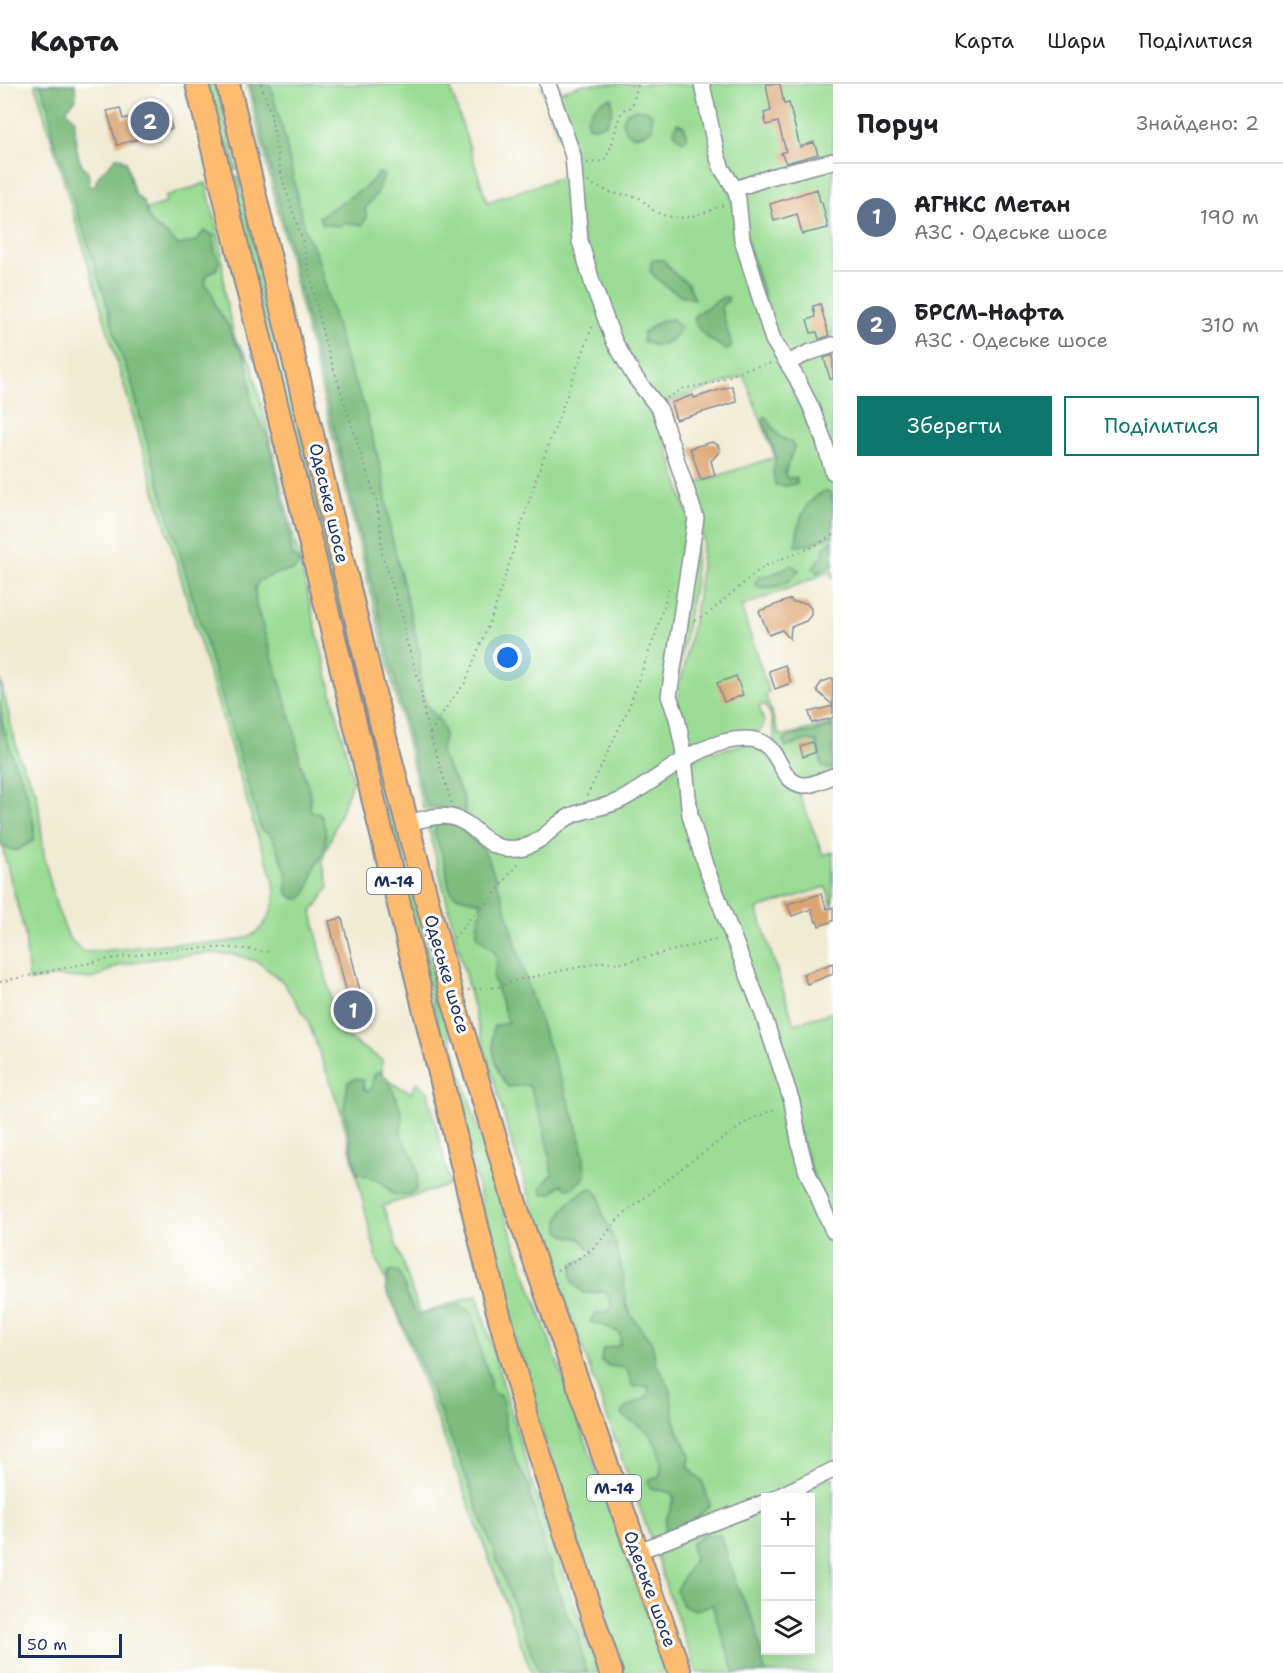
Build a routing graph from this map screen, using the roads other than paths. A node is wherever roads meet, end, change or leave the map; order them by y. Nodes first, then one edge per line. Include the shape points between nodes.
1 (197, 84) edge
2 (228, 84) edge
3 (548, 84) edge
4 (702, 84) edge
5 (833, 161) edge
6 (735, 189) junction
7 (833, 345) edge
8 (787, 363) junction
9 (833, 472) edge
10 (684, 760) junction
11 (833, 776) edge
12 (407, 823) junction
13 (833, 1231) edge
14 (833, 1470) edge
15 (784, 1493) edge
16 (761, 1504) edge
17 (636, 1552) junction
18 (611, 1673) edge
19 (680, 1673) edge

1 - 18 highway, Одеське шосе / М-14 via 498,1313 529,1423
2 - 12 highway, Одеське шосе / М-14
3 - 10 lane via 569,139 576,171 580,241 600,306 634,376 660,410 696,518 669,696
4 - 6 lane via 717,154
5 - 6 lane
6 - 8 lane via 742,238 772,340
7 - 8 lane
8 - 9 lane via 812,407
10 - 11 lane via 711,745 748,738 771,747 795,783 809,785
10 - 12 lane via 620,801 572,815 525,847 499,848 458,819 438,816
10 - 13 lane via 690,815 705,865 762,1011 792,1102 806,1168
12 - 17 highway, Одеське шосе / М-14 via 437,944 499,1154
14 - 15 lane
16 - 17 lane
17 - 19 highway, Одеське шосе / М-14

